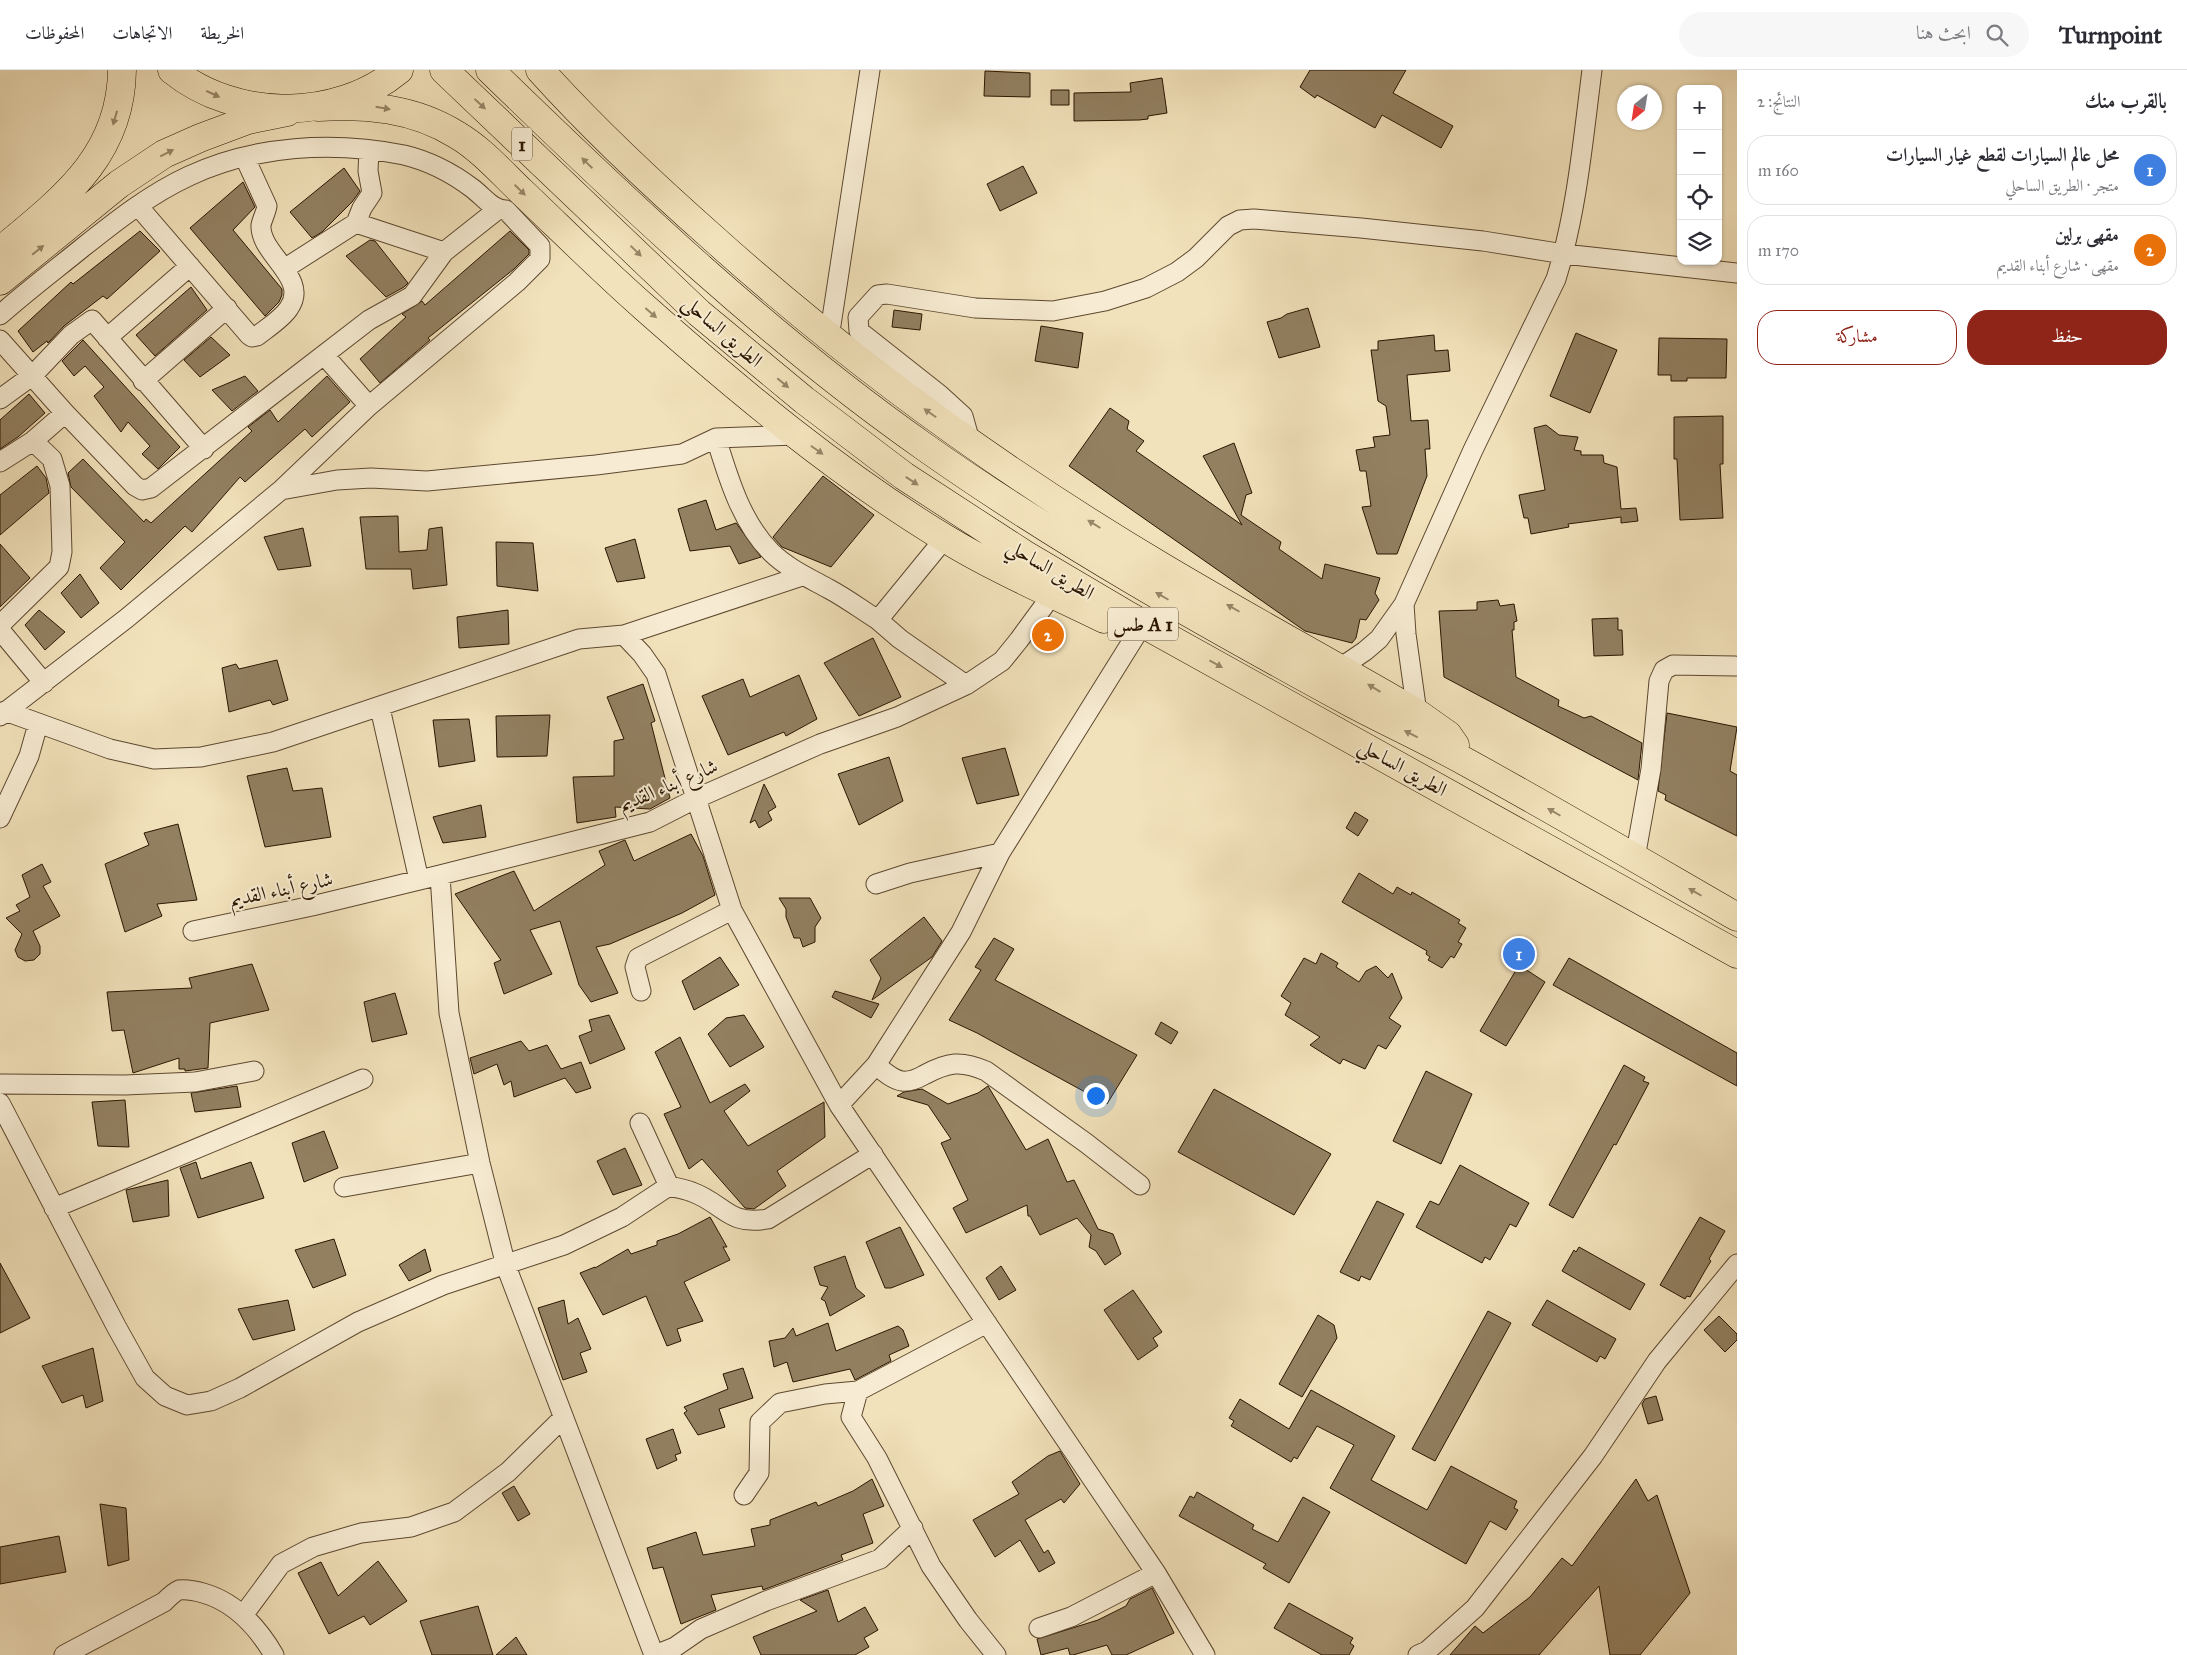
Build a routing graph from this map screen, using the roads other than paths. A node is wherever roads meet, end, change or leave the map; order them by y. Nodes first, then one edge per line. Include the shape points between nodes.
1 (122, 70) edge
2 (172, 70) edge
3 (444, 70) edge
4 (490, 70) edge
5 (540, 70) edge
6 (870, 70) edge
7 (1592, 70) edge
8 (395, 73) edge
9 (309, 108) junction
10 (369, 150) junction
11 (245, 158) junction
12 (623, 197) joint
13 (138, 206) junction
14 (498, 210) junction
15 (601, 217) joint
16 (356, 223) junction
17 (0, 251) edge
18 (444, 252) junction
19 (1564, 254) junction
20 (190, 266) junction
21 (284, 269) junction
22 (1737, 273) edge
23 (0, 281) edge
24 (227, 308) junction
25 (0, 315) edge
26 (107, 338) junction
27 (829, 338) junction
28 (0, 340) edge
29 (324, 354) junction
30 (33, 375) junction
31 (143, 381) junction
32 (0, 399) edge
33 (369, 406) junction
34 (65, 413) junction
35 (795, 435) junction
36 (716, 438) junction
37 (33, 441) junction
38 (970, 441) junction
39 (204, 449) junction
40 (0, 462) edge
41 (281, 490) junction
42 (945, 538) junction
43 (802, 576) junction
44 (1052, 595) junction
45 (1404, 604) junction
46 (878, 620) junction
47 (0, 625) edge
48 (0, 630) edge
49 (624, 635) junction
50 (1136, 635) junction
51 (1184, 647) junction
52 (1735, 666) dead end
53 (1340, 668) junction
54 (44, 683) junction
55 (966, 685) junction
56 (380, 708) junction
57 (1417, 713) junction
58 (2, 714) edge
59 (38, 724) junction
60 (1465, 761) junction
61 (695, 799) junction
62 (0, 818) edge
63 (1000, 853) junction
64 (1635, 858) junction
65 (440, 875) junction
66 (419, 880) junction
67 (876, 884) dead end
68 (732, 910) junction
69 (1737, 917) edge
70 (193, 931) dead end
71 (1737, 954) edge
72 (642, 991) dead end
73 (876, 1065) junction
74 (254, 1071) dead end
75 (363, 1079) dead end
76 (0, 1084) edge
77 (0, 1103) edge
78 (839, 1105) junction
79 (640, 1123) dead end
80 (873, 1154) junction
81 (480, 1163) junction
82 (1140, 1185) dead end
83 (344, 1186) dead end
84 (669, 1186) junction
85 (54, 1208) junction
86 (1737, 1264) edge
87 (506, 1266) junction
88 (987, 1323) junction
89 (858, 1391) junction
90 (563, 1418) junction
91 (744, 1495) dead end
92 (913, 1528) junction
93 (1156, 1573) junction
94 (244, 1614) junction
95 (1039, 1628) dead end
96 (64, 1655) edge
97 (274, 1655) edge
98 (654, 1655) edge
99 (996, 1655) edge
100 (1205, 1655) edge
101 (1418, 1655) edge

1 -> 17 main road via 115,121 100,152 53,207
2 -> 9 main road via 220,98 260,108
3 -> 15 main road, الطريق الساحلي / 1
12 -> 4 main road, الطريق الساحلي / 1
5 - 27 main road via 644,177
6 - 27 street
7 - 19 street
8 - 9 main road via 356,96
23 -> 9 main road via 119,184 164,154 248,120
9 -> 35 main road via 354,104 386,108 424,118 457,135 489,160 642,306
10 - 11 street via 296,148
10 - 14 street via 434,165 473,189
10 - 16 street via 372,193
11 - 13 street via 191,175
11 - 21 street via 267,206 261,224 263,235
60 -> 12 main road, الطريق الساحلي / طس A 1 via 1352,703 1170,600 1050,530 928,450 825,374 726,292
13 - 20 street
13 - 25 street
14 - 18 street
14 - 33 street via 506,210 540,246 540,260
15 -> 51 main road, الطريق الساحلي / طس A 1 via 699,313 804,400 904,476 1024,554
16 - 18 street
16 - 21 street
18 - 29 street via 412,296 369,320
19 - 22 street
19 - 38 street via 1483,241 1361,228 1240,220 1228,226 1177,272 1146,288 1105,301 1053,311 976,308 878,295 858,317 859,331 963,416
19 - 45 street via 1556,278 1473,450
20 - 24 street
20 - 26 street
21 - 24 street via 291,280 294,297 288,310 257,336 249,335
24 - 31 street
26 - 30 street via 92,320 71,335
26 - 31 street
38 -> 27 main road
28 - 30 street
29 - 33 street
29 - 39 street
30 - 32 street
30 - 34 street
31 - 39 street
33 - 41 street
34 - 37 street
34 - 39 street via 142,490 151,488
35 - 36 street
35 -> 42 main road
36 - 41 street via 682,454 596,465 427,481 337,480
36 - 43 street via 730,484 751,525 771,552
37 - 40 street
37 - 47 street via 52,459 60,486 62,552 59,567
53 -> 38 main road via 1163,567 1071,510
41 - 54 street
42 - 44 main road
42 - 46 street
43 - 46 street
43 - 49 street
44 - 50 main road
44 - 55 street, شارع أبناء القديم via 1002,661
45 - 53 street via 1379,639
45 - 57 street
46 - 55 street
48 - 54 street
49 - 56 street via 579,639
49 - 61 street via 656,674
50 - 51 main road
50 - 63 street
51 -> 71 main road, الطريق الساحلي / طس A 1
52 - 64 street via 1673,665 1664,670 1659,681 1651,769
57 -> 53 main road
54 - 58 street
55 - 61 street, شارع أبناء القديم via 898,717 820,744
56 - 59 street via 273,742 182,758 154,759 110,749
56 - 66 street
57 - 60 main road via 1448,735
58 - 59 street
59 - 62 street via 29,756
64 -> 60 main road, الطريق الساحلي / طس A 1
61 - 65 street, شارع أبناء القديم via 650,822
61 - 68 street
63 - 67 street
63 - 73 street via 961,932
69 -> 64 main road, الطريق الساحلي / طس A 1
65 - 66 street, شارع أبناء القديم
65 - 81 street via 449,1012
66 - 70 street, شارع أبناء القديم
68 - 72 street via 638,958 634,967
68 - 78 street
73 - 78 street
73 - 82 street via 903,1082 956,1063 986,1071
74 - 76 street via 195,1082 125,1086
75 - 85 street
77 - 85 street
78 - 80 street
79 - 84 street
80 - 84 street via 768,1219 756,1221 730,1216 693,1192
80 - 88 street
81 - 83 street
81 - 87 street
84 - 87 street via 622,1217 564,1245
85 - 87 street via 145,1378 165,1396 187,1404 211,1401 240,1388 358,1322 443,1285
86 - 101 street via 1657,1361 1593,1456 1475,1608 1427,1651
87 - 90 street
88 - 89 street
88 - 93 street
89 - 91 street via 780,1403 760,1422 758,1473
89 - 92 street via 851,1417 877,1458
90 - 94 street via 508,1472 454,1512 411,1527 361,1533 313,1548 281,1564
90 - 98 street
92 - 98 street via 880,1559 766,1601
92 - 99 street via 931,1566
93 - 95 street via 1071,1617
93 - 100 street
94 - 96 street via 218,1597 194,1590 178,1590 164,1602
94 - 97 street via 264,1637

